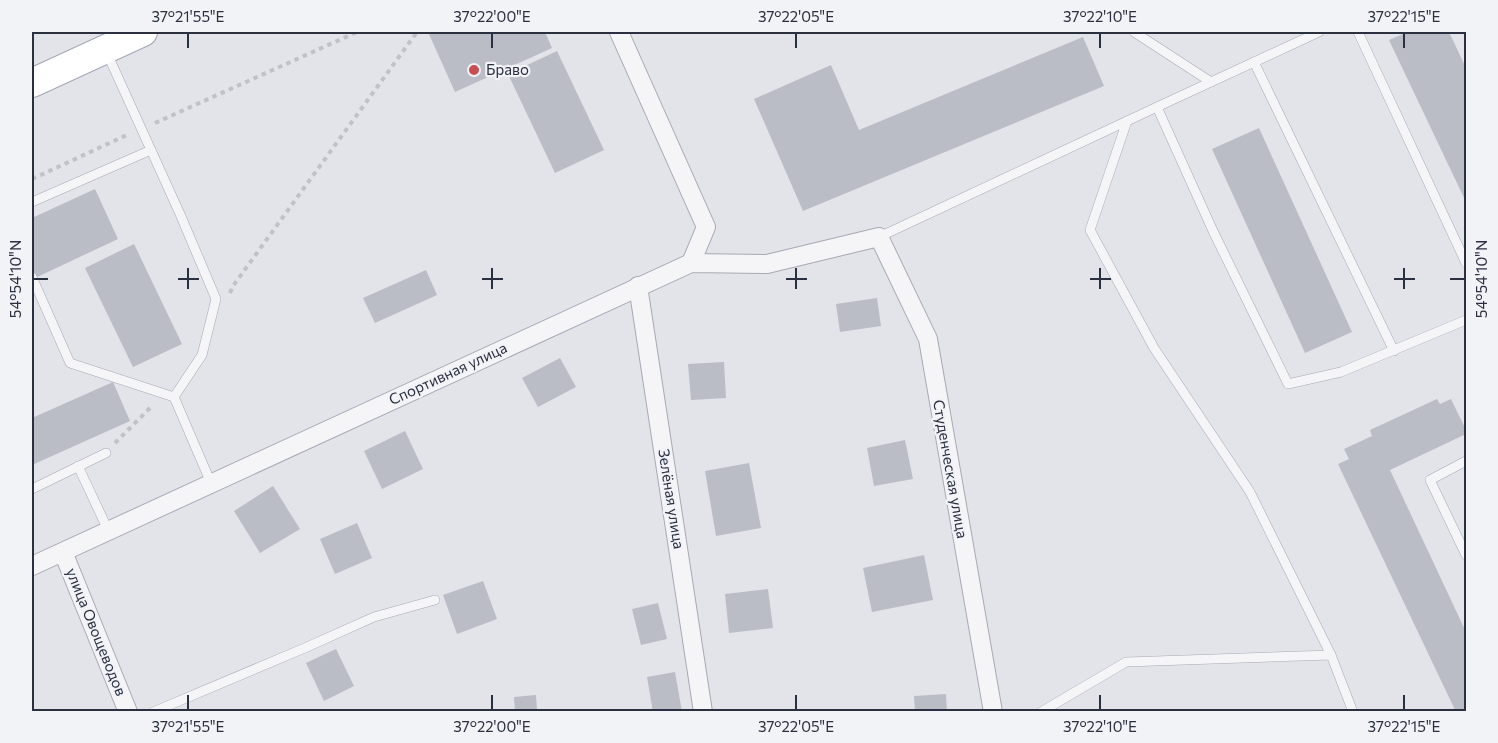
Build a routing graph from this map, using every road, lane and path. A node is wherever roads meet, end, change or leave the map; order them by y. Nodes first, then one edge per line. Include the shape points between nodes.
1 (143, 32) edge
2 (357, 32) edge
3 (417, 32) edge
4 (619, 32) edge
5 (1134, 32) edge
6 (1319, 32) edge
7 (1358, 32) edge
8 (105, 49) junction
9 (1254, 62) junction
10 (1211, 82) junction
11 (32, 83) edge
12 (1157, 107) junction
13 (1127, 121) junction
14 (141, 129) junction
15 (151, 150) junction
16 (32, 179) edge
17 (32, 202) edge
18 (879, 237) junction
19 (690, 262) junction
20 (1467, 263) edge
21 (32, 277) edge
22 (638, 286) junction
23 (229, 296) dead end
24 (1467, 321) edge
25 (1394, 351) junction
26 (170, 395) junction
27 (106, 453) joint
28 (1467, 461) edge
29 (78, 466) junction
30 (211, 483) junction
31 (32, 489) edge
32 (108, 530) junction
33 (63, 552) junction
34 (1467, 555) edge
35 (32, 566) edge
36 (435, 600) dead end
37 (1331, 655) junction
38 (128, 711) edge
39 (153, 711) edge
40 (703, 711) edge
41 (993, 711) edge
42 (1041, 711) edge
43 (1353, 711) edge

1 - 8 main road
2 - 14 path
3 - 23 path
4 - 19 street via 706,227
5 - 10 lane
6 - 9 lane
7 - 20 lane
8 - 11 main road
8 - 14 lane
9 - 10 lane
9 - 25 lane
10 - 12 lane
12 - 13 lane
12 - 25 lane via 1288,384 1341,372
13 - 18 lane
13 - 37 lane via 1090,230 1154,348 1250,492
14 - 15 lane
14 - 16 path
15 - 17 lane
15 - 26 lane via 216,299 202,355
18 - 19 street, Спортивная улица via 767,264
18 - 41 street, Студенческая улица via 928,339
19 - 22 street, Спортивная улица
21 - 26 lane via 70,363
22 - 30 street, Спортивная улица
22 - 40 street, Зелёная улица
24 - 25 lane
26 - 27 path
26 - 30 lane
27 - 29 lane
28 - 34 lane via 1430,480
29 - 31 lane
29 - 32 lane
30 - 32 street, Спортивная улица
32 - 33 street, Спортивная улица
33 - 35 street, Спортивная улица
33 - 38 street, улица Овощеводов
36 - 39 lane via 374,617
37 - 42 lane via 1125,662
37 - 43 lane

